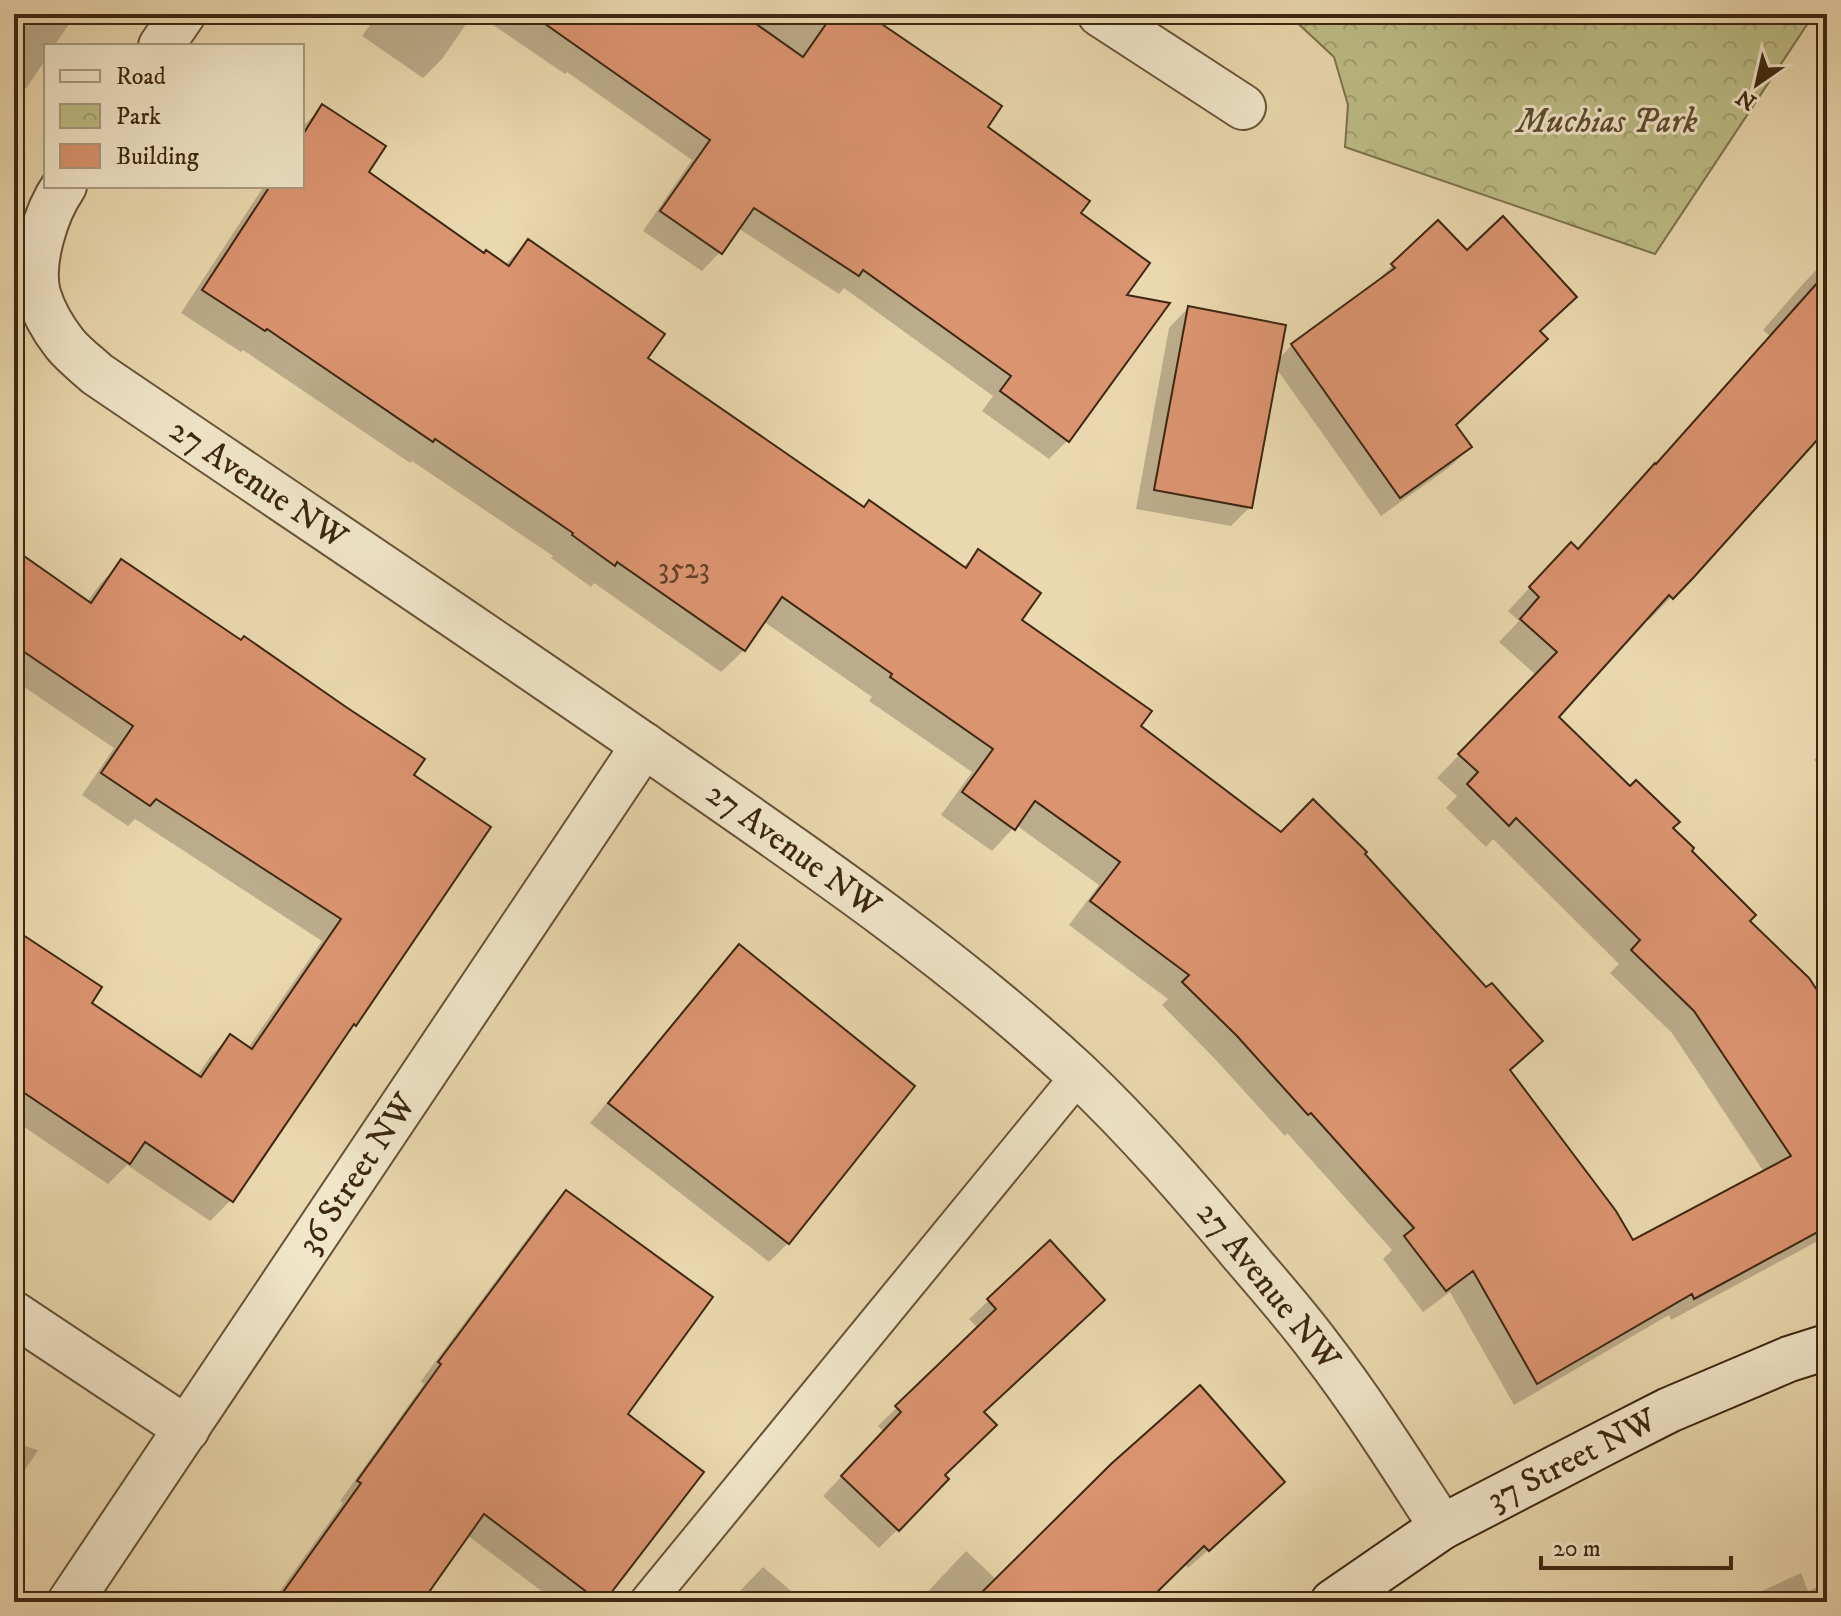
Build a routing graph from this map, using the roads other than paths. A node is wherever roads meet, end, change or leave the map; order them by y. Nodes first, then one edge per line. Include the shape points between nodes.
1 (183, 14) edge
2 (1100, 14) edge
3 (162, 44) edge
4 (1243, 107) dead end
5 (63, 188) edge
6 (644, 745) junction
7 (1079, 1075) junction
8 (14, 1314) edge
9 (1827, 1347) edge
10 (187, 1429) junction
11 (1442, 1527) junction
12 (70, 1602) edge
13 (647, 1602) edge
14 (1333, 1602) edge

1 - 3 street
2 - 4 street
5 - 6 street, 27 Avenue NW via 45,223 37,255 38,293 66,345 97,374
6 - 7 street, 27 Avenue NW via 946,961
6 - 10 street, 36 Street NW
7 - 11 street, 27 Avenue NW via 1183,1183 1321,1349
7 - 13 lane
8 - 10 street
9 - 11 street, 37 Street NW via 1669,1410
10 - 12 street, 36 Street NW
11 - 14 street, 37 Street NW

